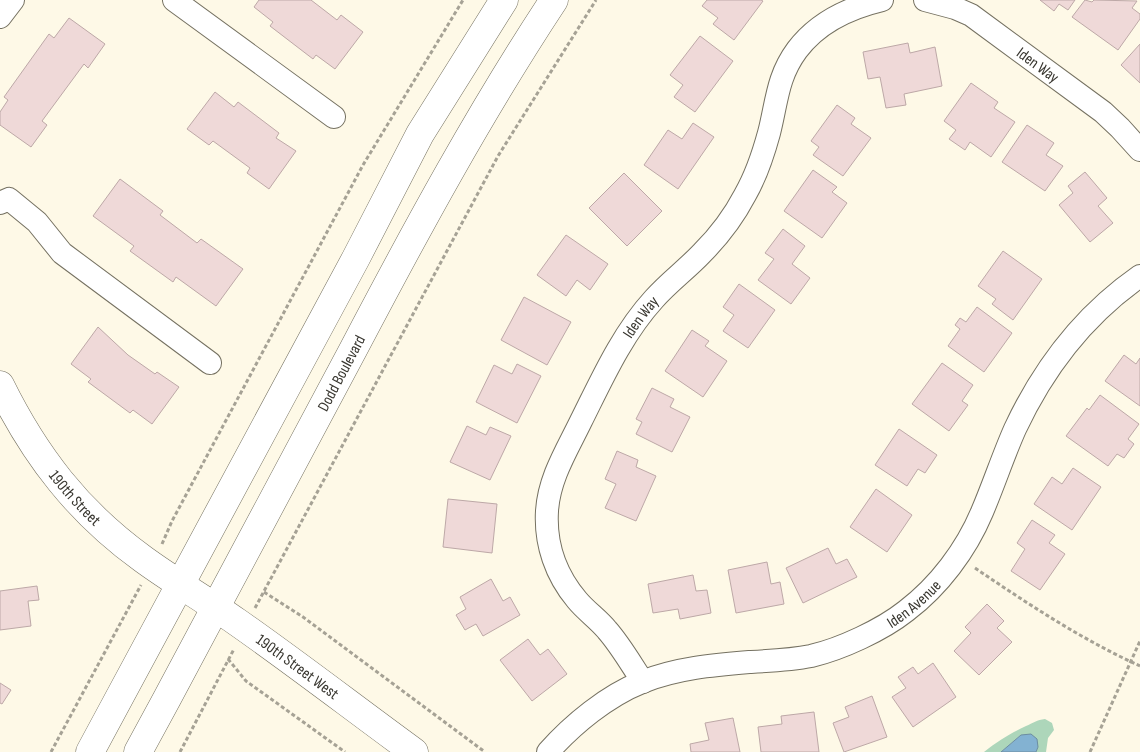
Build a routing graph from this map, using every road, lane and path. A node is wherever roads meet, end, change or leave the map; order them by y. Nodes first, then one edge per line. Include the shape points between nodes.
1 (13, 0) edge
2 (174, 0) edge
3 (463, 0) edge
4 (504, 0) edge
5 (554, 0) edge
6 (596, 0) edge
7 (882, 0) edge
8 (925, 0) edge
9 (0, 17) edge
10 (334, 117) dead end
11 (1140, 150) edge
12 (0, 203) edge
13 (1140, 276) edge
14 (210, 364) dead end
15 (0, 385) edge
16 (958, 556) junction
17 (152, 566) junction
18 (180, 584) junction
19 (264, 592) junction
20 (217, 608) junction
21 (245, 628) junction
22 (1140, 641) edge
23 (228, 659) junction
24 (1131, 662) junction
25 (1140, 666) edge
26 (643, 682) junction
27 (51, 752) edge
28 (90, 752) edge
29 (138, 752) edge
30 (180, 752) edge
31 (345, 752) edge
32 (414, 752) edge
33 (485, 752) edge
34 (548, 752) edge
35 (1090, 752) edge

1 - 9 street
2 - 10 street
3 - 17 path via 363,165 172,521
4 - 18 main road via 420,134
5 - 20 main road, Dodd Boulevard via 457,158
6 - 19 path via 498,156
7 - 26 street, Iden Way via 832,18 797,50 782,77 763,153 744,197 718,236 653,300 627,334 553,480 547,528 560,574 578,601 619,644
8 - 11 street, Iden Way via 955,8 986,25 1103,112
12 - 14 street via 9,199 37,222 62,253
13 - 16 street, Iden Avenue via 1094,313 1050,368 1016,427 982,513
15 - 17 main road, 190th Street via 28,438 74,498
16 - 24 path via 1066,627
16 - 26 street, Iden Avenue via 926,594 907,610 887,625 848,643 810,656 700,667
17 - 18 main road, 190th Street
17 - 27 path
18 - 20 main road, 190th Street West
18 - 28 main road
19 - 21 path
19 - 33 path via 303,617
20 - 21 main road, 190th Street West
20 - 29 main road, Dodd Boulevard
21 - 23 path
21 - 32 main road, 190th Street West
22 - 24 path
23 - 30 path
23 - 31 path via 246,681
24 - 25 path
24 - 35 path
26 - 34 street, Iden Avenue via 623,691 590,714

